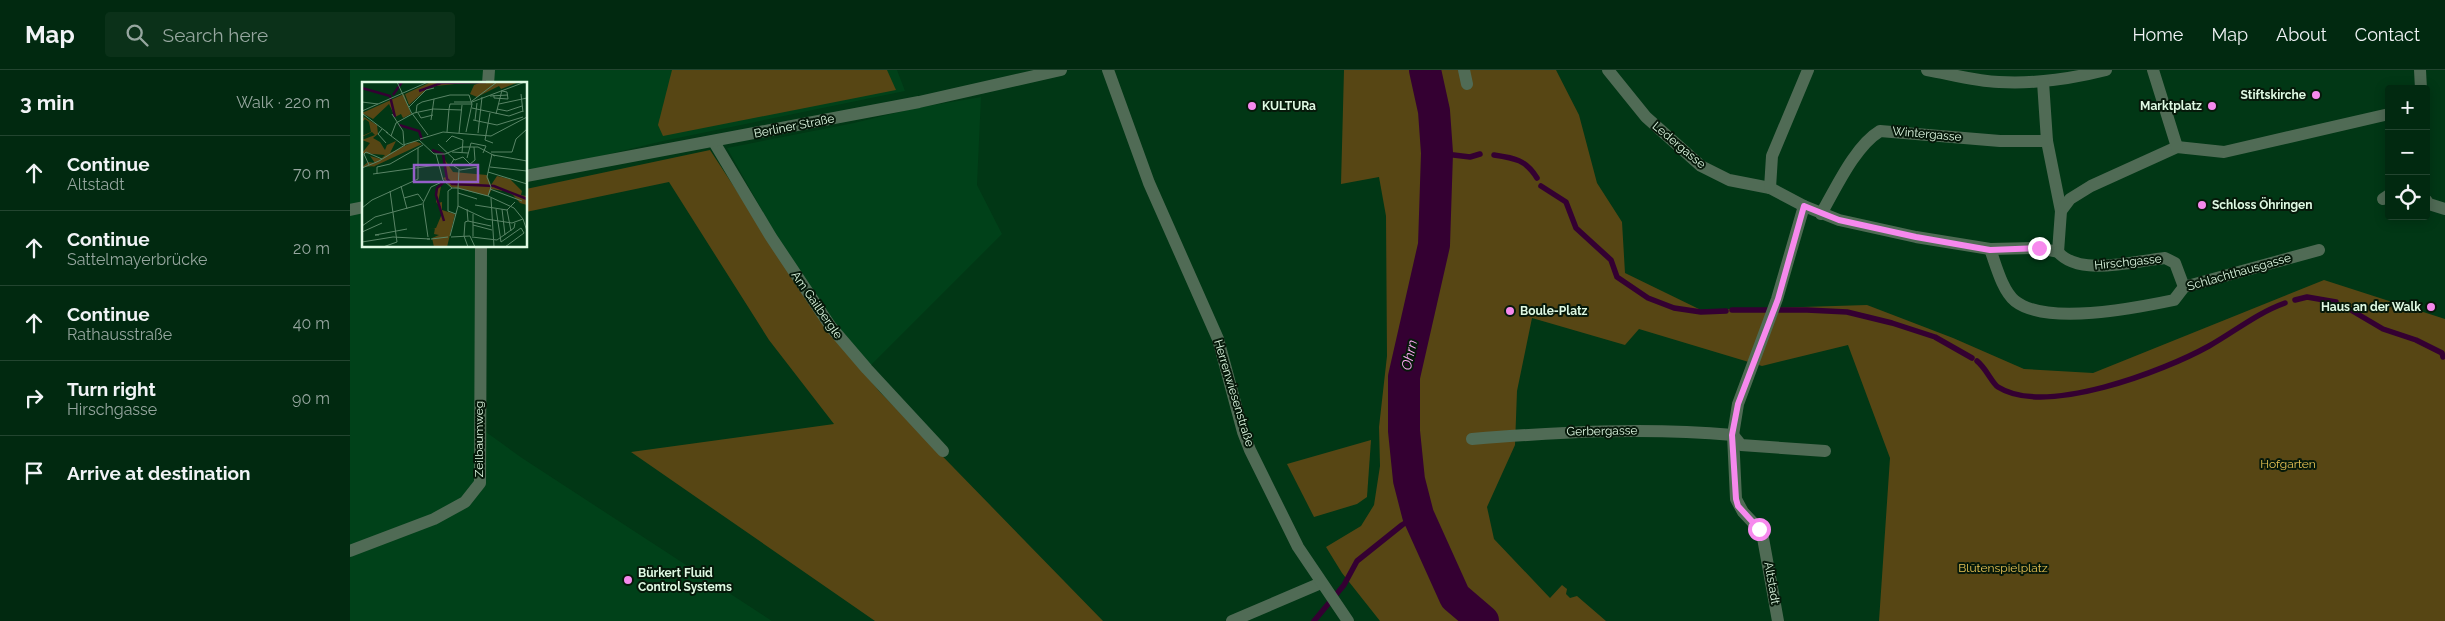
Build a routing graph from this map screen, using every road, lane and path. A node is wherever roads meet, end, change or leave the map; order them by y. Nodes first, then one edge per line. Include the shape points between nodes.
1 (1061, 70) edge
2 (1108, 70) edge
3 (1464, 70) edge
4 (1608, 70) edge
5 (1808, 70) edge
6 (1926, 70) edge
7 (2106, 70) edge
8 (2153, 70) edge
9 (2420, 70) edge
10 (1946, 72) edge
11 (2043, 82) junction
12 (1467, 84) dead end
13 (2421, 85) edge
14 (2385, 115) edge
15 (2047, 141) junction
16 (714, 142) junction
17 (2177, 147) junction
18 (528, 176) edge
19 (1770, 188) junction
20 (2430, 204) edge
21 (1804, 206) junction
22 (2445, 209) edge
23 (2061, 211) junction
24 (1821, 214) junction
25 (481, 248) edge
26 (1990, 250) junction
27 (2319, 250) dead end
28 (2058, 252) junction
29 (2184, 287) junction
30 (1732, 435) junction
31 (1472, 439) dead end
32 (943, 451) dead end
33 (1825, 451) dead end
34 (350, 551) edge
35 (1324, 587) junction
36 (1345, 617) edge
37 (1232, 621) edge
38 (1778, 621) edge

1 - 16 street, Berliner Straße
2 - 35 street, Herrenwiesenstraße via 1159,206 1218,339 1243,432 1298,547
3 - 12 street
4 - 19 street, Ledergasse via 1646,117 1701,166 1729,180
5 - 19 street via 1772,156
6 - 10 street
7 - 11 street
8 - 17 street
9 - 13 street
10 - 11 street via 1997,82
11 - 15 street
14 - 17 street via 2224,152
15 - 23 street
15 - 24 street, Wintergasse via 2000,141 1880,131 1869,138
16 - 18 street, Berliner Straße
16 - 32 street, Am Gailbergle via 771,237 831,327
17 - 23 street via 2091,186 2070,200
19 - 21 street, Hirschgasse
20 - 22 street
21 - 24 street, Hirschgasse
21 - 30 street, Altstadt via 1774,308 1738,404
23 - 28 street
24 - 26 street, Hirschgasse via 1916,237
25 - 34 street, Zeilbaumweg via 480,483 465,502 434,519
26 - 28 street, Hirschgasse via 2039,248
26 - 29 street, Schlachthausgasse via 2008,292 2016,302 2041,312 2127,310 2174,300
27 - 29 street, Schlachthausgasse
28 - 29 street, Hirschgasse via 2070,262 2089,266 2165,258 2175,263
30 - 31 street, Gerbergasse via 1658,430
30 - 33 street via 1741,445
30 - 38 street, Altstadt via 1736,499 1763,538
35 - 36 street, Herrenwiesenstraße
35 - 37 street

